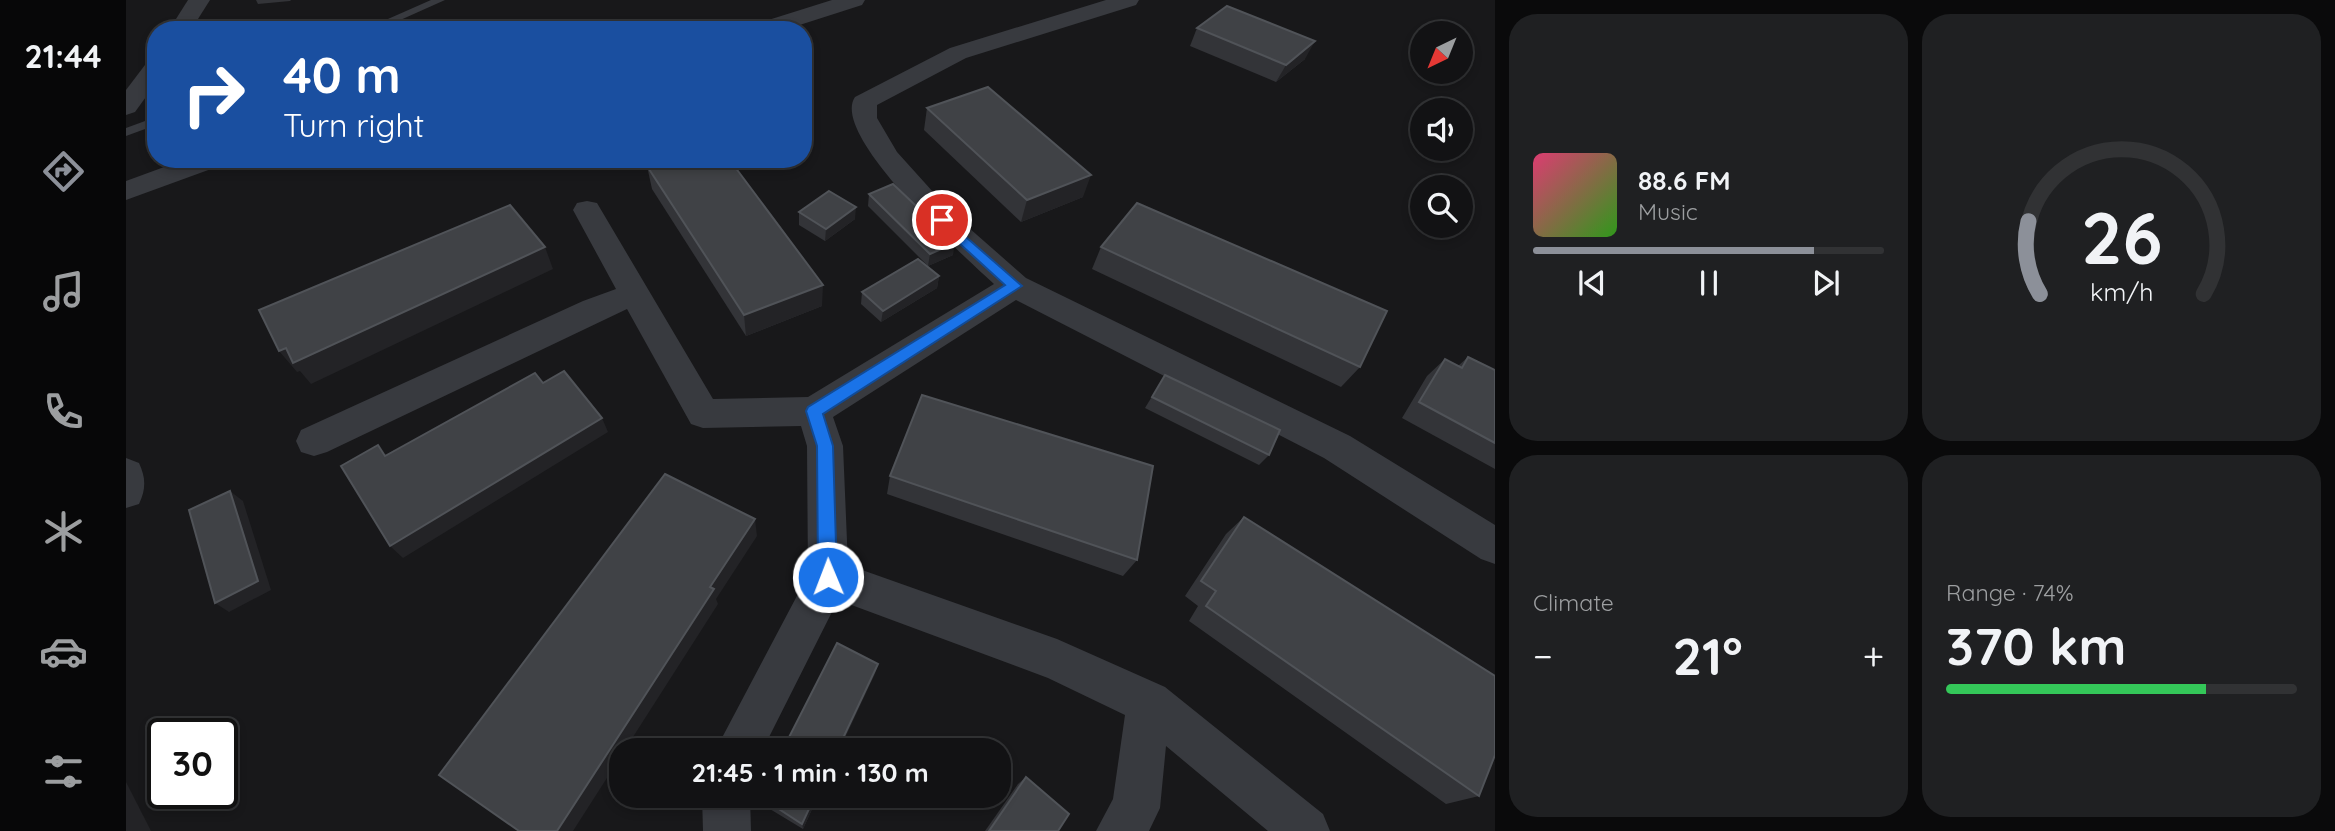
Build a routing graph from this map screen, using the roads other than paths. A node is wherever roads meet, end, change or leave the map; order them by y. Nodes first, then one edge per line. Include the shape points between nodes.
1 (199, 0) edge
2 (440, 0) edge
3 (854, 0) edge
4 (1128, 0) edge
5 (186, 21) edge
6 (390, 21) edge
7 (788, 21) edge
8 (147, 78) edge
9 (126, 107) edge
10 (147, 124) edge
11 (126, 132) edge
12 (189, 168) edge
13 (126, 191) edge
14 (587, 209) dead end
15 (1015, 286) junction
16 (636, 294) junction
17 (814, 411) junction
18 (314, 441) dead end
19 (126, 474) edge
20 (126, 492) edge
21 (1495, 546) edge
22 (828, 577) junction
23 (1149, 703) junction
24 (745, 738) edge
25 (726, 808) edge
26 (727, 831) edge
27 (1119, 831) edge
28 (1306, 831) edge

1 - 5 street
2 - 6 lane
3 - 7 street
4 - 15 street via 958,53 864,103 864,118 887,156 942,220
8 - 9 street
10 - 11 lane
12 - 13 street
14 - 16 street
15 - 17 street
15 - 21 street via 1337,447
16 - 17 street via 703,414
16 - 18 street via 594,309
17 - 22 street via 825,446
19 - 20 street
22 - 23 street via 1057,660
22 - 24 street
23 - 27 street via 1136,808
23 - 28 street
25 - 26 street

